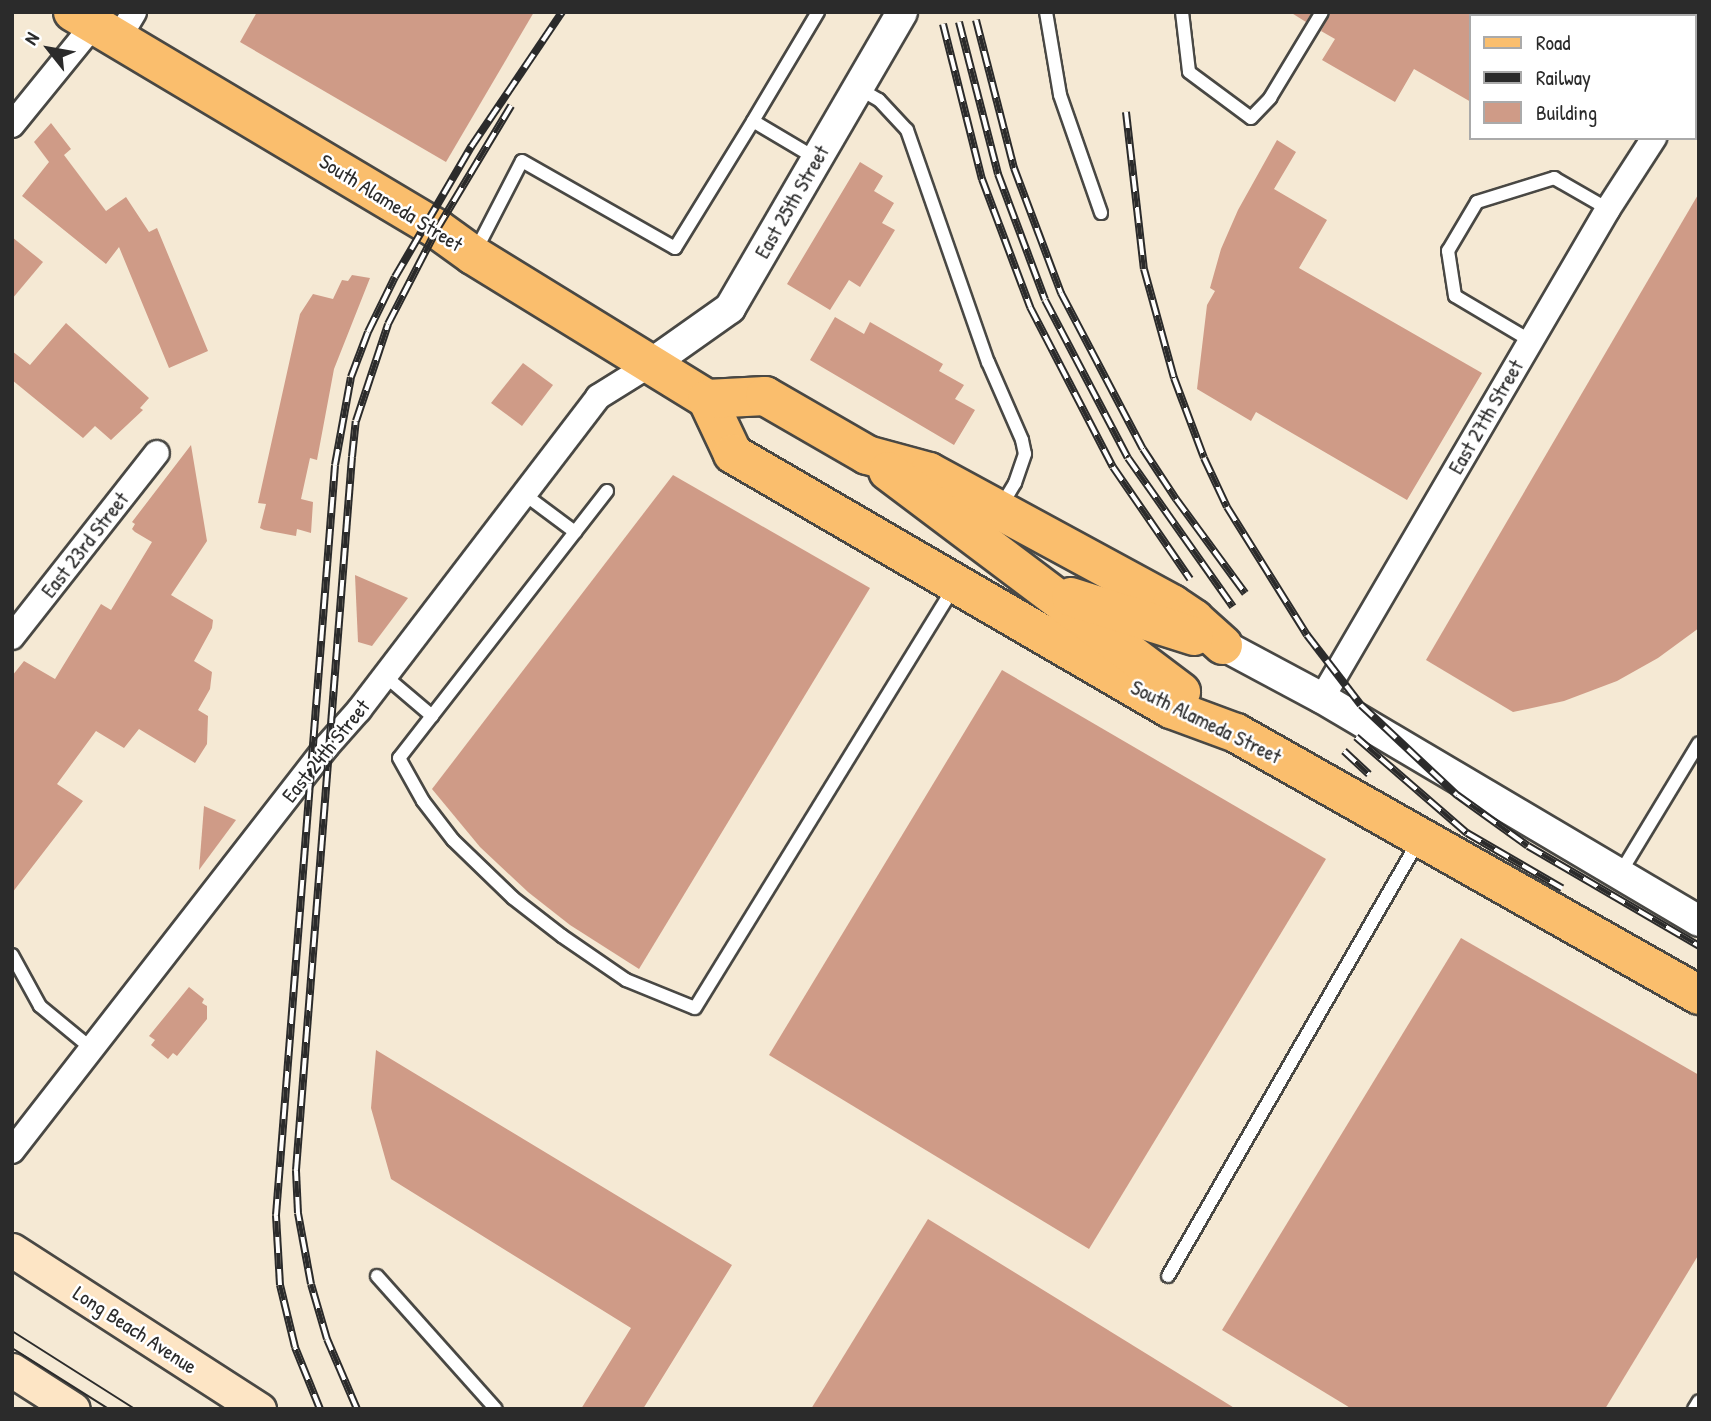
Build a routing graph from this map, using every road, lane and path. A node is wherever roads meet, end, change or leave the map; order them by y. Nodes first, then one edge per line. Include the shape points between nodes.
1 (818, 12) edge
2 (902, 12) edge
3 (1046, 12) edge
4 (1182, 12) edge
5 (1322, 12) edge
6 (105, 22) edge
7 (858, 88) junction
8 (753, 121) junction
9 (12, 125) edge
10 (1653, 140) edge
11 (817, 159) junction
12 (1608, 209) junction
13 (1101, 214) dead end
14 (473, 255) junction
15 (1531, 341) junction
16 (651, 363) junction
17 (706, 399) junction
18 (157, 453) dead end
19 (867, 455) junction
20 (607, 491) dead end
21 (524, 494) junction
22 (1000, 508) junction
23 (575, 531) junction
24 (872, 536) junction
25 (956, 584) junction
26 (1045, 588) junction
27 (12, 637) edge
28 (1223, 645) junction
29 (385, 676) junction
30 (1322, 698) junction
31 (432, 716) junction
32 (1236, 733) junction
33 (1699, 743) edge
34 (1420, 837) junction
35 (1619, 875) junction
36 (1699, 921) edge
37 (12, 955) edge
38 (1699, 995) edge
39 (92, 1049) junction
40 (12, 1151) edge
41 (12, 1250) edge
42 (377, 1276) dead end
43 (1168, 1276) dead end
44 (12, 1370) edge
45 (1699, 1401) edge
46 (73, 1409) edge
47 (259, 1409) edge
48 (496, 1409) edge
49 (1694, 1409) edge

1 - 8 lane
2 - 7 street, East 25th Street
3 - 13 lane via 1060,95
4 - 5 lane via 1189,72 1251,118 1270,98
6 - 9 street
6 - 14 main road, South Alameda Street
7 - 11 street, East 25th Street
7 - 22 lane via 879,100 907,130 988,362 1023,440 1025,454
8 - 11 lane
8 - 14 lane via 675,248 522,161
10 - 12 street, East 27th Street
11 - 16 street, East 25th Street via 730,308
12 - 15 street, East 27th Street
12 - 15 lane via 1554,178 1476,202 1448,251 1455,296
14 - 16 main road, South Alameda Street
15 - 30 street, East 27th Street
16 - 17 main road, South Alameda Street
16 - 21 street, East 24th Street via 598,397
17 - 19 main road via 765,396
17 - 24 main road, South Alameda Street via 733,454
18 - 27 street, East 23rd Street
19 - 22 main road via 929,472
19 - 26 main road
20 - 23 lane
21 - 23 lane
21 - 29 street, East 24th Street
22 - 28 main road via 1187,614
23 - 31 lane
24 - 25 main road, South Alameda Street
24 - 26 main road
25 - 31 lane via 695,1008 626,980 562,936 453,840 423,801 399,758
25 - 32 main road, South Alameda Street via 1171,709
26 - 28 main road
26 - 32 main road
28 - 30 street
29 - 31 lane
29 - 39 street, East 24th Street
30 - 35 street
32 - 34 main road, South Alameda Street
33 - 35 lane
34 - 38 main road, South Alameda Street
34 - 43 lane
35 - 36 street
37 - 39 lane via 40,1006
39 - 40 street, East 24th Street
41 - 47 main road, Long Beach Avenue
42 - 48 lane
44 - 46 main road
45 - 49 lane

